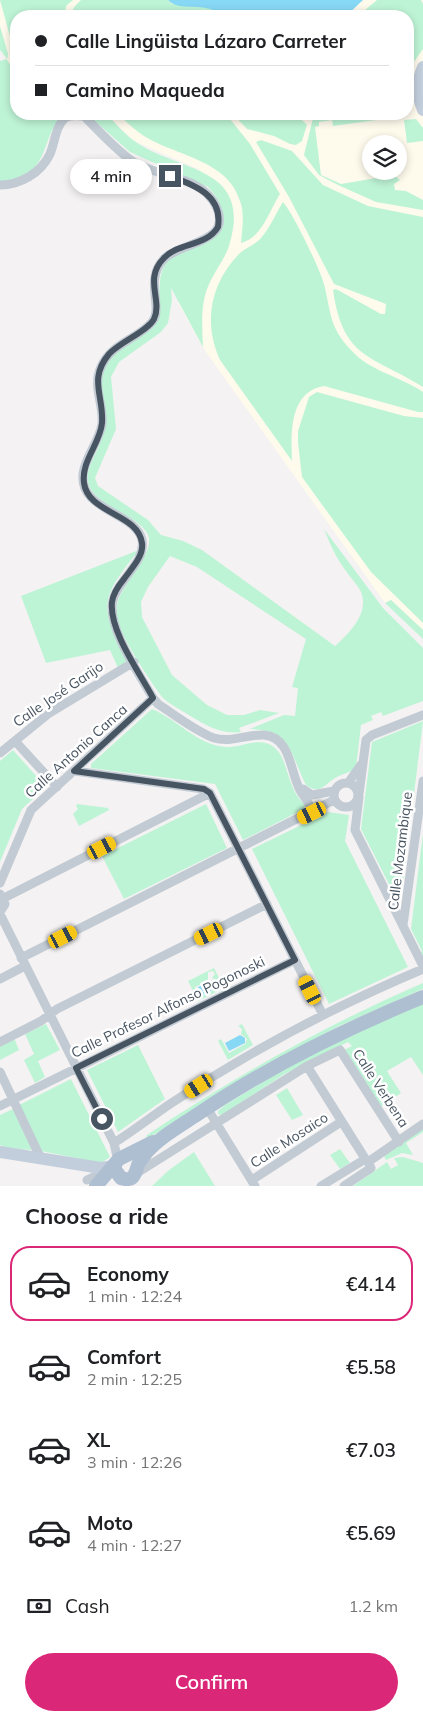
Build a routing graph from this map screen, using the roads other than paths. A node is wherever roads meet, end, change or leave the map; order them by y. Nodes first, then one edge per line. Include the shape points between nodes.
1 (421, 72) edge
2 (423, 110) edge
3 (64, 120) edge
4 (88, 120) edge
5 (0, 185) edge
6 (134, 662) junction
7 (153, 698) junction
8 (423, 715) edge
9 (15, 740) junction
10 (0, 753) edge
11 (363, 762) junction
12 (74, 771) junction
13 (423, 781) edge
14 (296, 782) junction
15 (348, 783) junction
16 (57, 787) junction
17 (210, 793) junction
18 (334, 796) junction
19 (359, 796) junction
20 (306, 797) junction
21 (350, 806) junction
22 (312, 813) junction
23 (355, 817) junction
24 (239, 849) junction
25 (0, 883) edge
26 (2, 896) edge
27 (267, 904) junction
28 (0, 913) edge
29 (403, 925) junction
30 (295, 960) junction
31 (23, 962) junction
32 (423, 968) edge
33 (0, 979) edge
34 (423, 996) edge
35 (49, 1015) junction
36 (323, 1015) junction
37 (0, 1042) edge
38 (307, 1066) junction
39 (76, 1068) junction
40 (0, 1072) edge
41 (13, 1100) junction
42 (0, 1106) edge
43 (207, 1108) junction
44 (217, 1122) junction
45 (341, 1122) junction
46 (423, 1124) edge
47 (124, 1136) junction
48 (399, 1142) junction
49 (114, 1143) junction
50 (0, 1152) edge
51 (41, 1159) junction
52 (367, 1161) junction
53 (76, 1165) junction
54 (127, 1167) edge
55 (254, 1183) edge
56 (90, 1184) edge
57 (105, 1186) edge
58 (321, 1186) edge
59 (344, 1186) edge

1 - 2 street via 418,95
3 - 5 street via 50,155 39,169 12,185
4 - 6 street via 134,162 201,188 217,209 219,218 214,233 206,240 176,250 157,267 153,321 109,354 97,380 102,422 86,463 84,486 94,501 131,525 141,537 143,547 139,559 112,601 112,617 117,632
6 - 7 street
6 - 9 street, Calle José Garijo via 48,714
7 - 12 street, Calle Antonio Canca
7 - 14 street via 214,738 272,737 288,754
8 - 11 street via 372,734 366,740
9 - 10 street, Calle José Garijo
9 - 16 street
11 - 15 street
11 - 19 street
12 - 16 street, Calle Antonio Canca
12 - 17 street via 204,789
13 - 29 street, Calle Mozambique
14 - 18 street via 312,795
14 - 20 street
15 - 18 street via 341,783
15 - 19 street via 356,787
16 - 25 street, Calle Antonio Canca via 28,814
17 - 24 street
17 - 26 street
18 - 20 street via 320,800
18 - 21 street via 342,807
18 - 22 street
19 - 21 street
19 - 23 street
20 - 22 street
21 - 23 street
22 - 24 street
23 - 29 street via 355,830
24 - 27 street
24 - 31 street
26 - 28 street via 5,904
27 - 30 street
27 - 35 street
28 - 31 street
29 - 32 street
30 - 36 street
30 - 39 street, Calle Profesor Alfonso Pogonoski
31 - 33 street
31 - 35 street
32 - 36 street
34 - 43 main road via 299,1054
35 - 37 street
35 - 39 street
36 - 47 street via 226,1069
38 - 44 street
38 - 45 street
38 - 48 street, Calle Verbena via 340,1050
39 - 41 street, Calle Profesor Alfonso Pogonoski
39 - 49 street
40 - 41 street
41 - 42 street, Calle Profesor Alfonso Pogonoski
41 - 51 street
43 - 44 street
43 - 54 main road
44 - 54 street
44 - 55 street
45 - 52 street
45 - 55 street, Calle Mosaico
46 - 48 street
47 - 49 street
47 - 54 street
48 - 52 street
49 - 54 street
50 - 51 street
51 - 53 street
52 - 58 street
52 - 59 street via 371,1168
53 - 54 street
53 - 56 street via 84,1171
54 - 56 main road
54 - 57 main road

